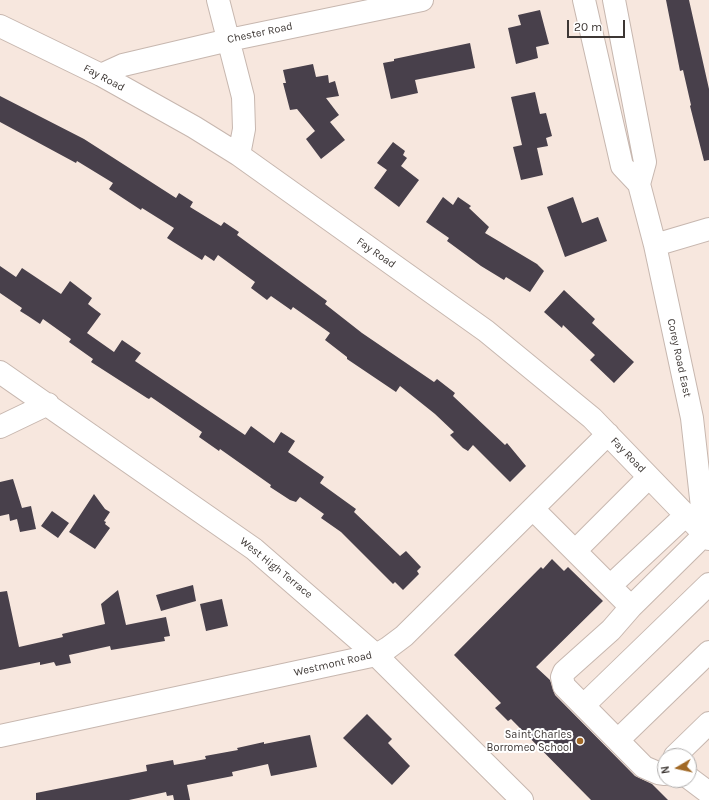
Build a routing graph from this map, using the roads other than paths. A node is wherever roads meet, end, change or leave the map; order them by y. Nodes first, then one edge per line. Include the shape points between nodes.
1 (218, 0) edge
2 (422, 0) edge
3 (584, 0) edge
4 (614, 0) edge
5 (0, 26) edge
6 (228, 40) junction
7 (101, 75) junction
8 (239, 155) junction
9 (639, 184) junction
10 (709, 229) edge
11 (655, 245) junction
12 (0, 372) edge
13 (48, 404) junction
14 (0, 427) edge
15 (608, 434) junction
16 (649, 477) junction
17 (532, 509) junction
18 (686, 515) junction
19 (707, 537) edge
20 (574, 551) junction
21 (709, 584) edge
22 (610, 586) junction
23 (631, 607) junction
24 (709, 652) edge
25 (376, 655) junction
26 (584, 705) junction
27 (709, 723) edge
28 (0, 736) edge
29 (618, 740) junction
30 (683, 748) edge
31 (657, 770) edge
32 (697, 784) edge
33 (709, 793) edge
34 (522, 800) edge

1 - 6 street
2 - 6 street, Chester Road
3 - 9 street, Corey Road East via 622,166
4 - 9 street, Corey Road East via 645,162
5 - 7 street, Fay Road
6 - 7 street, Chester Road via 124,65
6 - 8 street via 243,97 244,129
7 - 8 street, Fay Road
8 - 15 street, Fay Road via 486,332 592,418
9 - 11 street, Corey Road East
10 - 11 street
11 - 19 street, Corey Road East via 692,418
12 - 13 street, West High Terrace
13 - 14 street
13 - 25 street, West High Terrace via 254,549
15 - 16 street, Fay Road
15 - 17 street, Westmont Road
16 - 18 street, Fay Road
16 - 20 street
17 - 20 street
17 - 25 street, Westmont Road via 404,636
18 - 19 street, Fay Road
18 - 22 street
19 - 23 street
20 - 22 street
21 - 26 street
22 - 23 street
23 - 26 street via 611,630 564,672 564,686
24 - 29 street
25 - 28 street, Westmont Road
25 - 34 street, West High Terrace
26 - 29 street
27 - 30 street
29 - 31 street via 644,767
32 - 33 street

